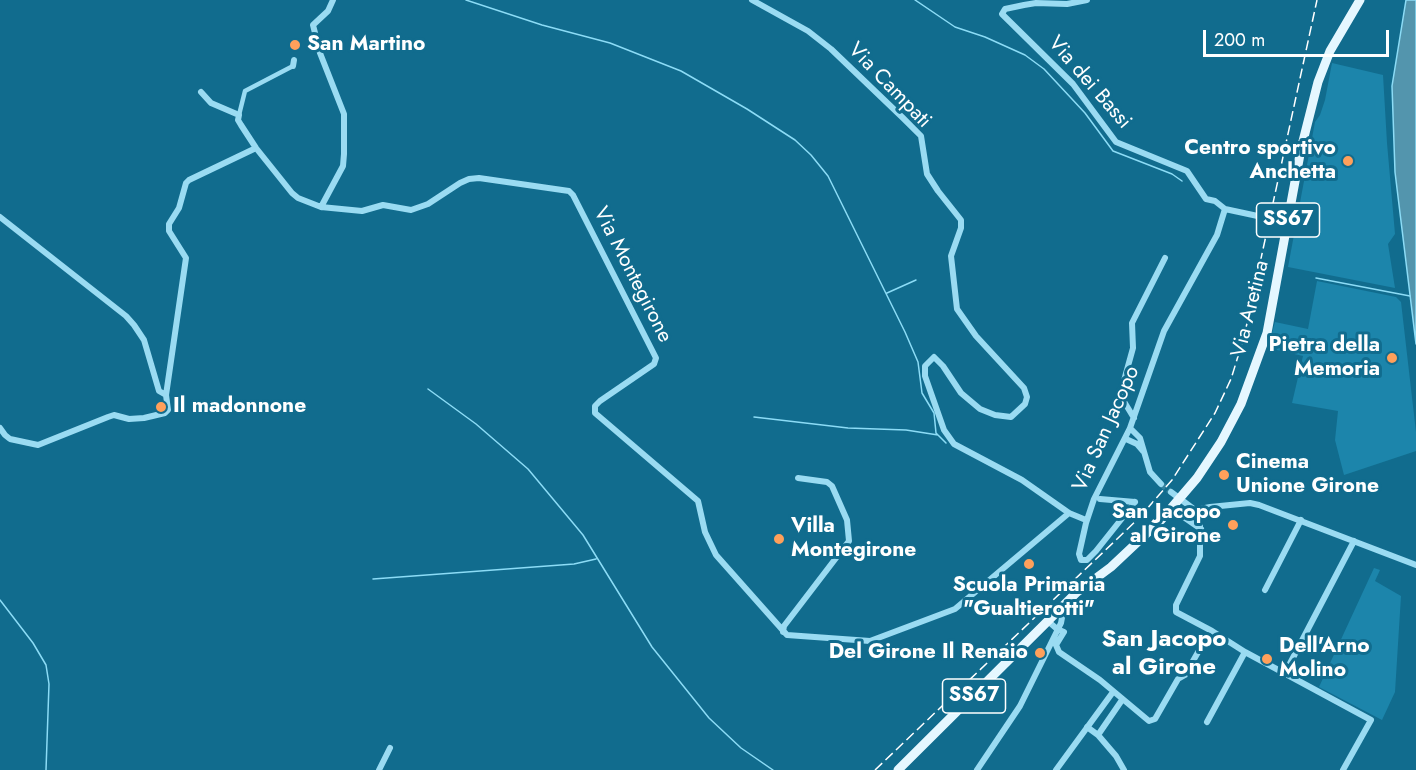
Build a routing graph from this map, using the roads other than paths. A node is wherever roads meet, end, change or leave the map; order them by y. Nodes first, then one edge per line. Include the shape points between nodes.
1 (333, 0) edge
2 (752, 0) edge
3 (1087, 0) edge
4 (1360, 0) edge
5 (328, 11) junction
6 (323, 22) dead end
7 (293, 63) dead end
8 (201, 92) dead end
9 (239, 115) junction
10 (256, 148) junction
11 (321, 207) junction
12 (1225, 209) junction
13 (0, 217) edge
14 (1267, 218) tunnel mouth
15 (1165, 258) dead end
16 (166, 395) junction
17 (1134, 418) junction
18 (0, 428) edge
19 (1130, 428) junction
20 (1126, 439) junction
21 (1143, 451) junction
22 (798, 478) dead end
23 (1161, 484) tunnel mouth
24 (1171, 492) tunnel mouth
25 (1100, 499) dead end
26 (1180, 499) junction
27 (1172, 509) junction
28 (1200, 509) junction
29 (1069, 513) junction
30 (1086, 520) junction
31 (1301, 520) junction
32 (1201, 529) junction
33 (1354, 541) junction
34 (1416, 565) edge
35 (1265, 590) dead end
36 (1064, 607) junction
37 (1049, 622) junction
38 (1057, 629) junction
39 (783, 632) junction
40 (1205, 640) dead end
41 (1245, 652) junction
42 (1285, 674) junction
43 (1113, 692) junction
44 (1122, 700) junction
45 (1207, 722) dead end
46 (1087, 727) junction
47 (1098, 735) junction
48 (390, 748) dead end
49 (379, 770) edge
50 (898, 770) edge
51 (977, 770) edge
52 (1056, 770) edge
53 (1124, 770) edge
54 (1343, 770) edge

1 - 5 street
2 - 29 street, Via Campati via 808,31 831,49 921,136 927,174 961,220 951,256 957,309 1024,388 1027,397 1011,417 980,409 934,357 925,366 925,376 944,430 954,444 1022,480
3 - 12 street, Via dei Bassi via 1023,5 1005,9 1002,14 1073,84 1116,142 1186,171 1206,199
4 - 26 main road, Via Aretina / SS67 via 1330,51 1318,82 1283,221 1270,322 1248,387 1221,442
5 - 6 street
5 - 11 street via 313,25 344,114 344,154 343,166
7 - 9 street via 245,92
8 - 9 street via 206,100
9 - 10 street via 238,120
10 - 11 street via 292,193
10 - 16 street via 189,180 169,224 169,231 186,258
11 - 39 street, Via Montegirone via 362,211 382,205 411,210 460,183 479,178 566,190 573,195 656,358 654,364 600,401 595,413 698,501 705,532 716,555
12 - 14 street, Via dei Bassi
12 - 17 street, Via San Jacopo via 1217,235 1164,331
13 - 16 street via 126,316 144,340 159,391
15 - 17 street via 1132,323 1133,348 1120,395
16 - 18 street via 168,410 162,415 129,419 114,415 38,445 10,439
17 - 19 street, Via San Jacopo
19 - 20 street, Via San Jacopo
19 - 21 street via 1140,438
20 - 21 street
20 - 30 street, Via San Jacopo
21 - 23 street via 1148,469
22 - 39 street via 832,486 847,520 849,541
24 - 26 street
25 - 30 street, Via San Jacopo via 1135,502 1084,561 1079,554
26 - 27 main road, Via Aretina / SS67
26 - 28 street via 1194,510
27 - 32 street
27 - 36 main road, SS67
28 - 31 street via 1254,504
28 - 32 street
29 - 30 street, Via Campati
29 - 39 street via 955,609 870,641
31 - 33 street
31 - 35 street
32 - 41 street via 1200,556 1176,612
33 - 34 street
33 - 42 street
36 - 37 main road, SS67
36 - 38 street
37 - 38 street
37 - 50 main road, SS67
38 - 43 street via 1064,632 1057,650
38 - 51 street via 1020,706
40 - 44 street via 1152,721
41 - 42 street
41 - 45 street
42 - 54 street via 1371,720
43 - 44 street
43 - 46 street
44 - 47 street
46 - 47 street
46 - 52 street
47 - 53 street
48 - 49 street

